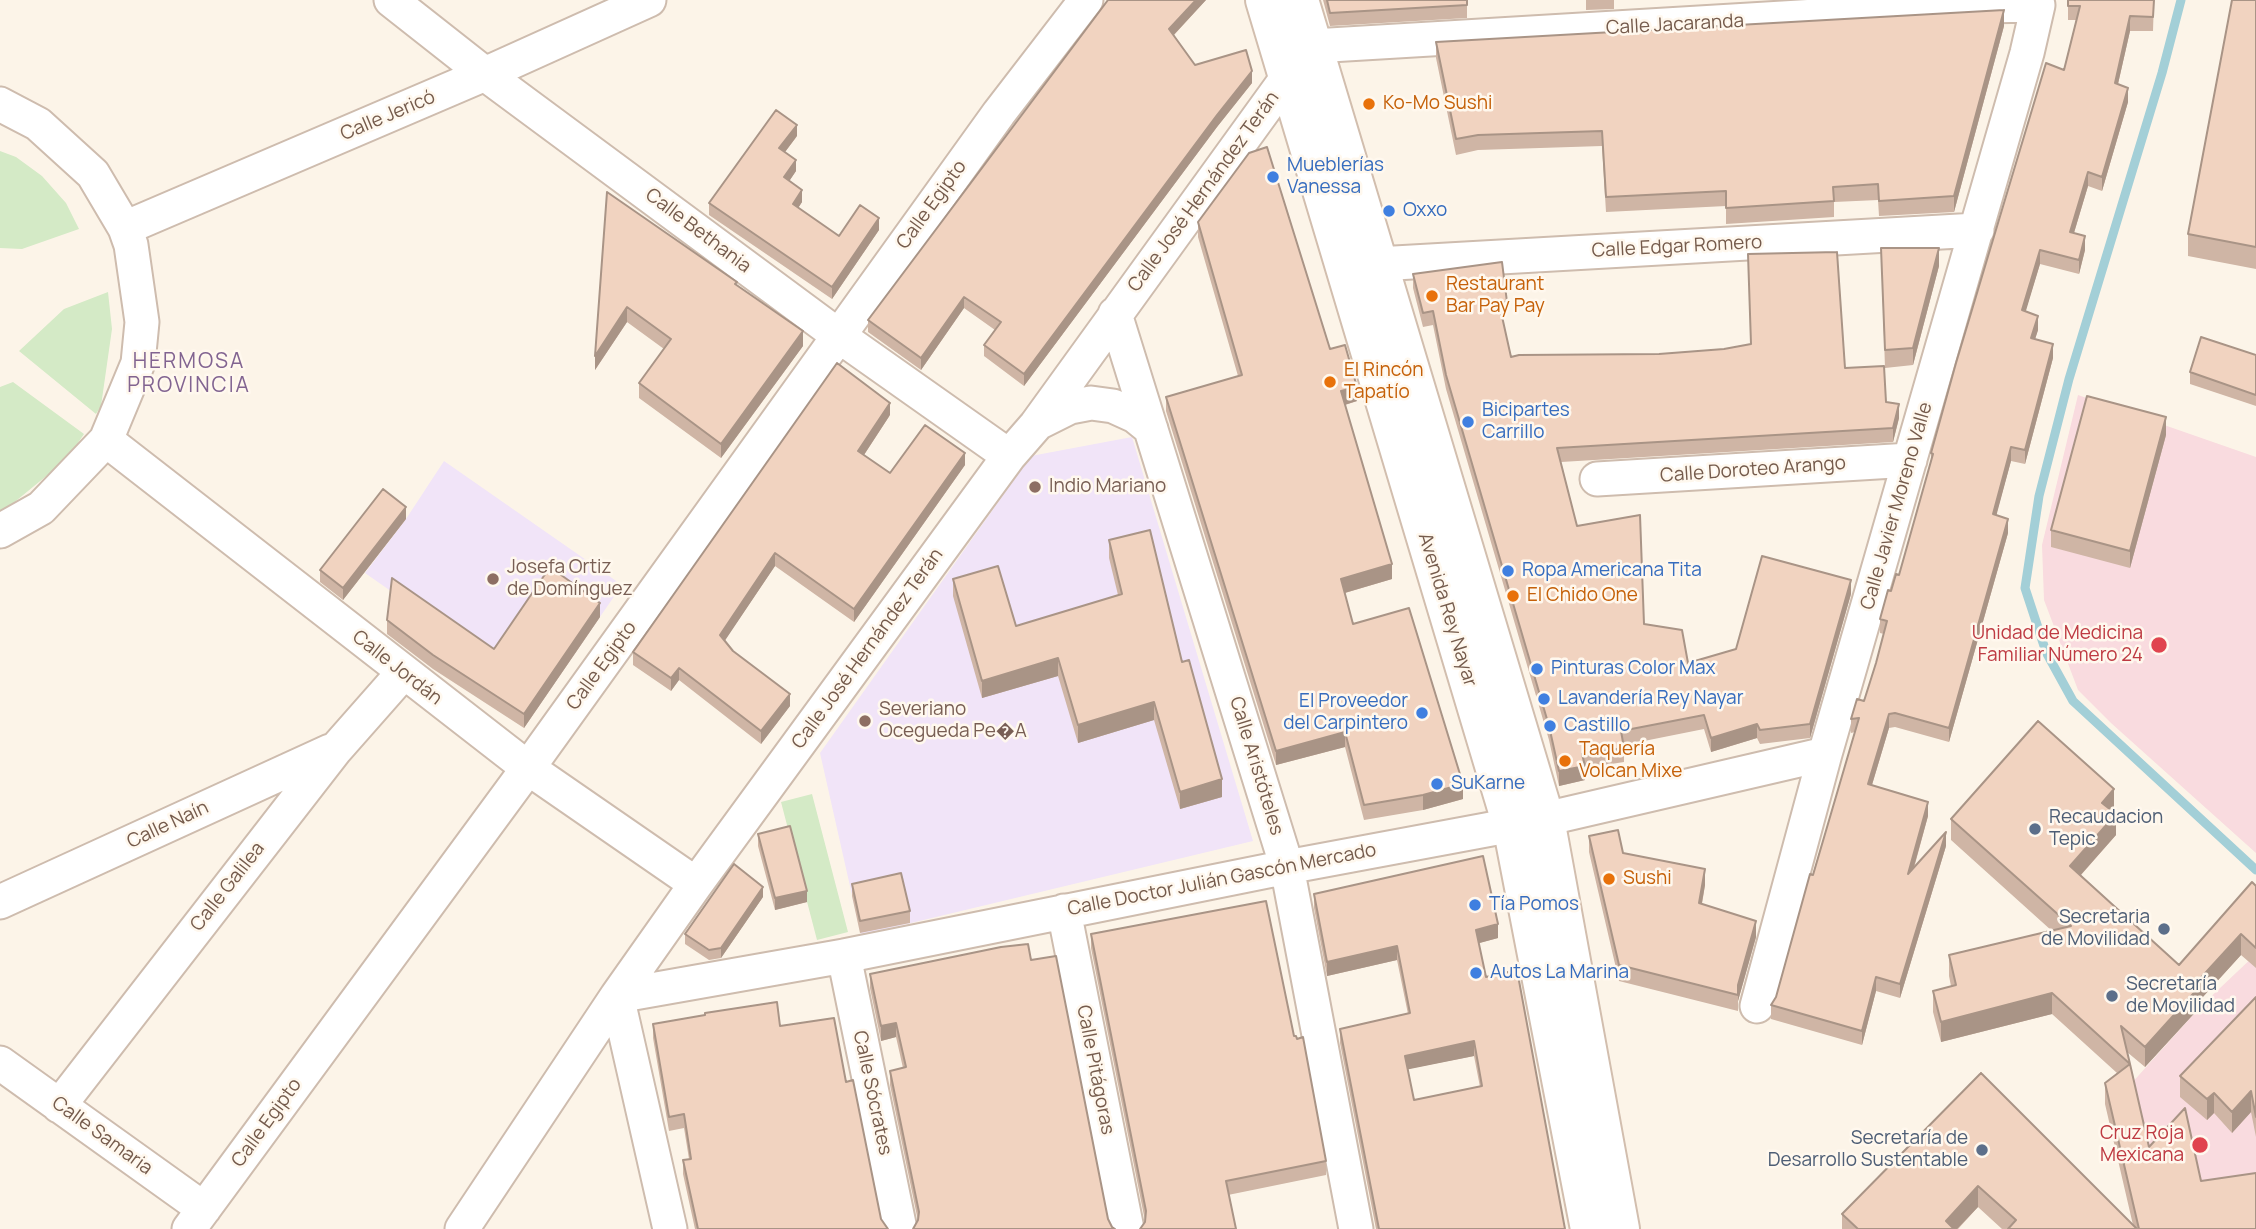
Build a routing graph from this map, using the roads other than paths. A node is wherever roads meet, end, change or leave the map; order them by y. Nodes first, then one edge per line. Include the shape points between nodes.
1 (391, 0) edge
2 (649, 0) edge
3 (1086, 0) edge
4 (1265, 0) edge
5 (1299, 0) edge
6 (2038, 5) joint
7 (1313, 47) junction
8 (485, 74) junction
9 (1287, 78) junction
10 (0, 104) edge
11 (125, 228) junction
12 (1977, 230) junction
13 (1377, 264) junction
14 (1115, 314) junction
15 (839, 336) junction
16 (1036, 425) junction
17 (1151, 429) junction
18 (106, 440) junction
19 (1009, 456) junction
20 (1910, 460) junction
21 (1597, 479) dead end
22 (0, 531) edge
23 (403, 673) junction
24 (336, 749) junction
25 (1825, 754) junction
26 (528, 768) junction
27 (1528, 822) junction
28 (1287, 867) junction
29 (696, 884) junction
30 (0, 902) edge
31 (1064, 911) junction
32 (844, 956) junction
33 (617, 996) junction
34 (1757, 1006) dead end
35 (0, 1063) edge
36 (59, 1106) junction
37 (196, 1219) edge
38 (462, 1229) edge
39 (670, 1229) edge
40 (900, 1229) edge
41 (1127, 1229) edge
42 (1356, 1229) edge
43 (1590, 1229) edge
44 (1620, 1229) edge

1 - 8 street, Calle Bethania
2 - 8 street, Calle Jericó
3 - 15 street, Calle Egipto
4 - 9 main road, Avenida Rey Nayar
5 - 7 main road, Avenida Rey Nayar
6 - 7 street, Calle Jacaranda
6 - 12 street, Calle Javier Moreno Valle
7 - 13 main road, Avenida Rey Nayar
8 - 11 street, Calle Jericó
8 - 15 street, Calle Bethania
9 - 14 street, Calle José Hernández Terán
9 - 27 main road, Avenida Rey Nayar
10 - 11 street via 38,124 93,174
11 - 18 street via 142,322 138,363
12 - 13 street, Calle Edgar Romero
12 - 20 street, Calle Javier Moreno Valle
13 - 27 main road, Avenida Rey Nayar
14 - 16 street, Calle José Hernández Terán
14 - 17 street, Calle Aristóteles
15 - 19 street, Calle Bethania
15 - 26 street, Calle Egipto
16 - 17 street via 1052,414 1091,403 1113,406
16 - 19 street, Calle José Hernández Terán
17 - 28 street, Calle Aristóteles
18 - 22 street via 41,508
18 - 23 street, Calle Jordán
19 - 29 street, Calle José Hernández Terán
20 - 21 street, Calle Doroteo Arango
20 - 25 street, Calle Javier Moreno Valle
23 - 24 street, Calle Galilea
23 - 26 street, Calle Jordán
24 - 30 street, Calle Naín
24 - 36 street, Calle Galilea
25 - 27 street, Calle Doctor Julián Gascón Mercado
25 - 34 street, Calle Javier Moreno Valle
26 - 29 street, Calle Jordán
26 - 37 street, Calle Egipto
27 - 28 street, Calle Doctor Julián Gascón Mercado
27 - 43 main road, Avenida Rey Nayar
27 - 44 main road, Avenida Rey Nayar
28 - 31 street, Calle Doctor Julián Gascón Mercado
28 - 42 street, Calle Aristóteles
29 - 33 street, Calle José Hernández Terán
31 - 32 street, Calle Doctor Julián Gascón Mercado
31 - 41 street, Calle Pitágoras
32 - 33 street, Calle Doctor Julián Gascón Mercado
32 - 40 street, Calle Sócrates
33 - 38 street, Calle José Hernández Terán
33 - 39 street
35 - 36 street, Calle Samaria
36 - 37 street, Calle Samaria

